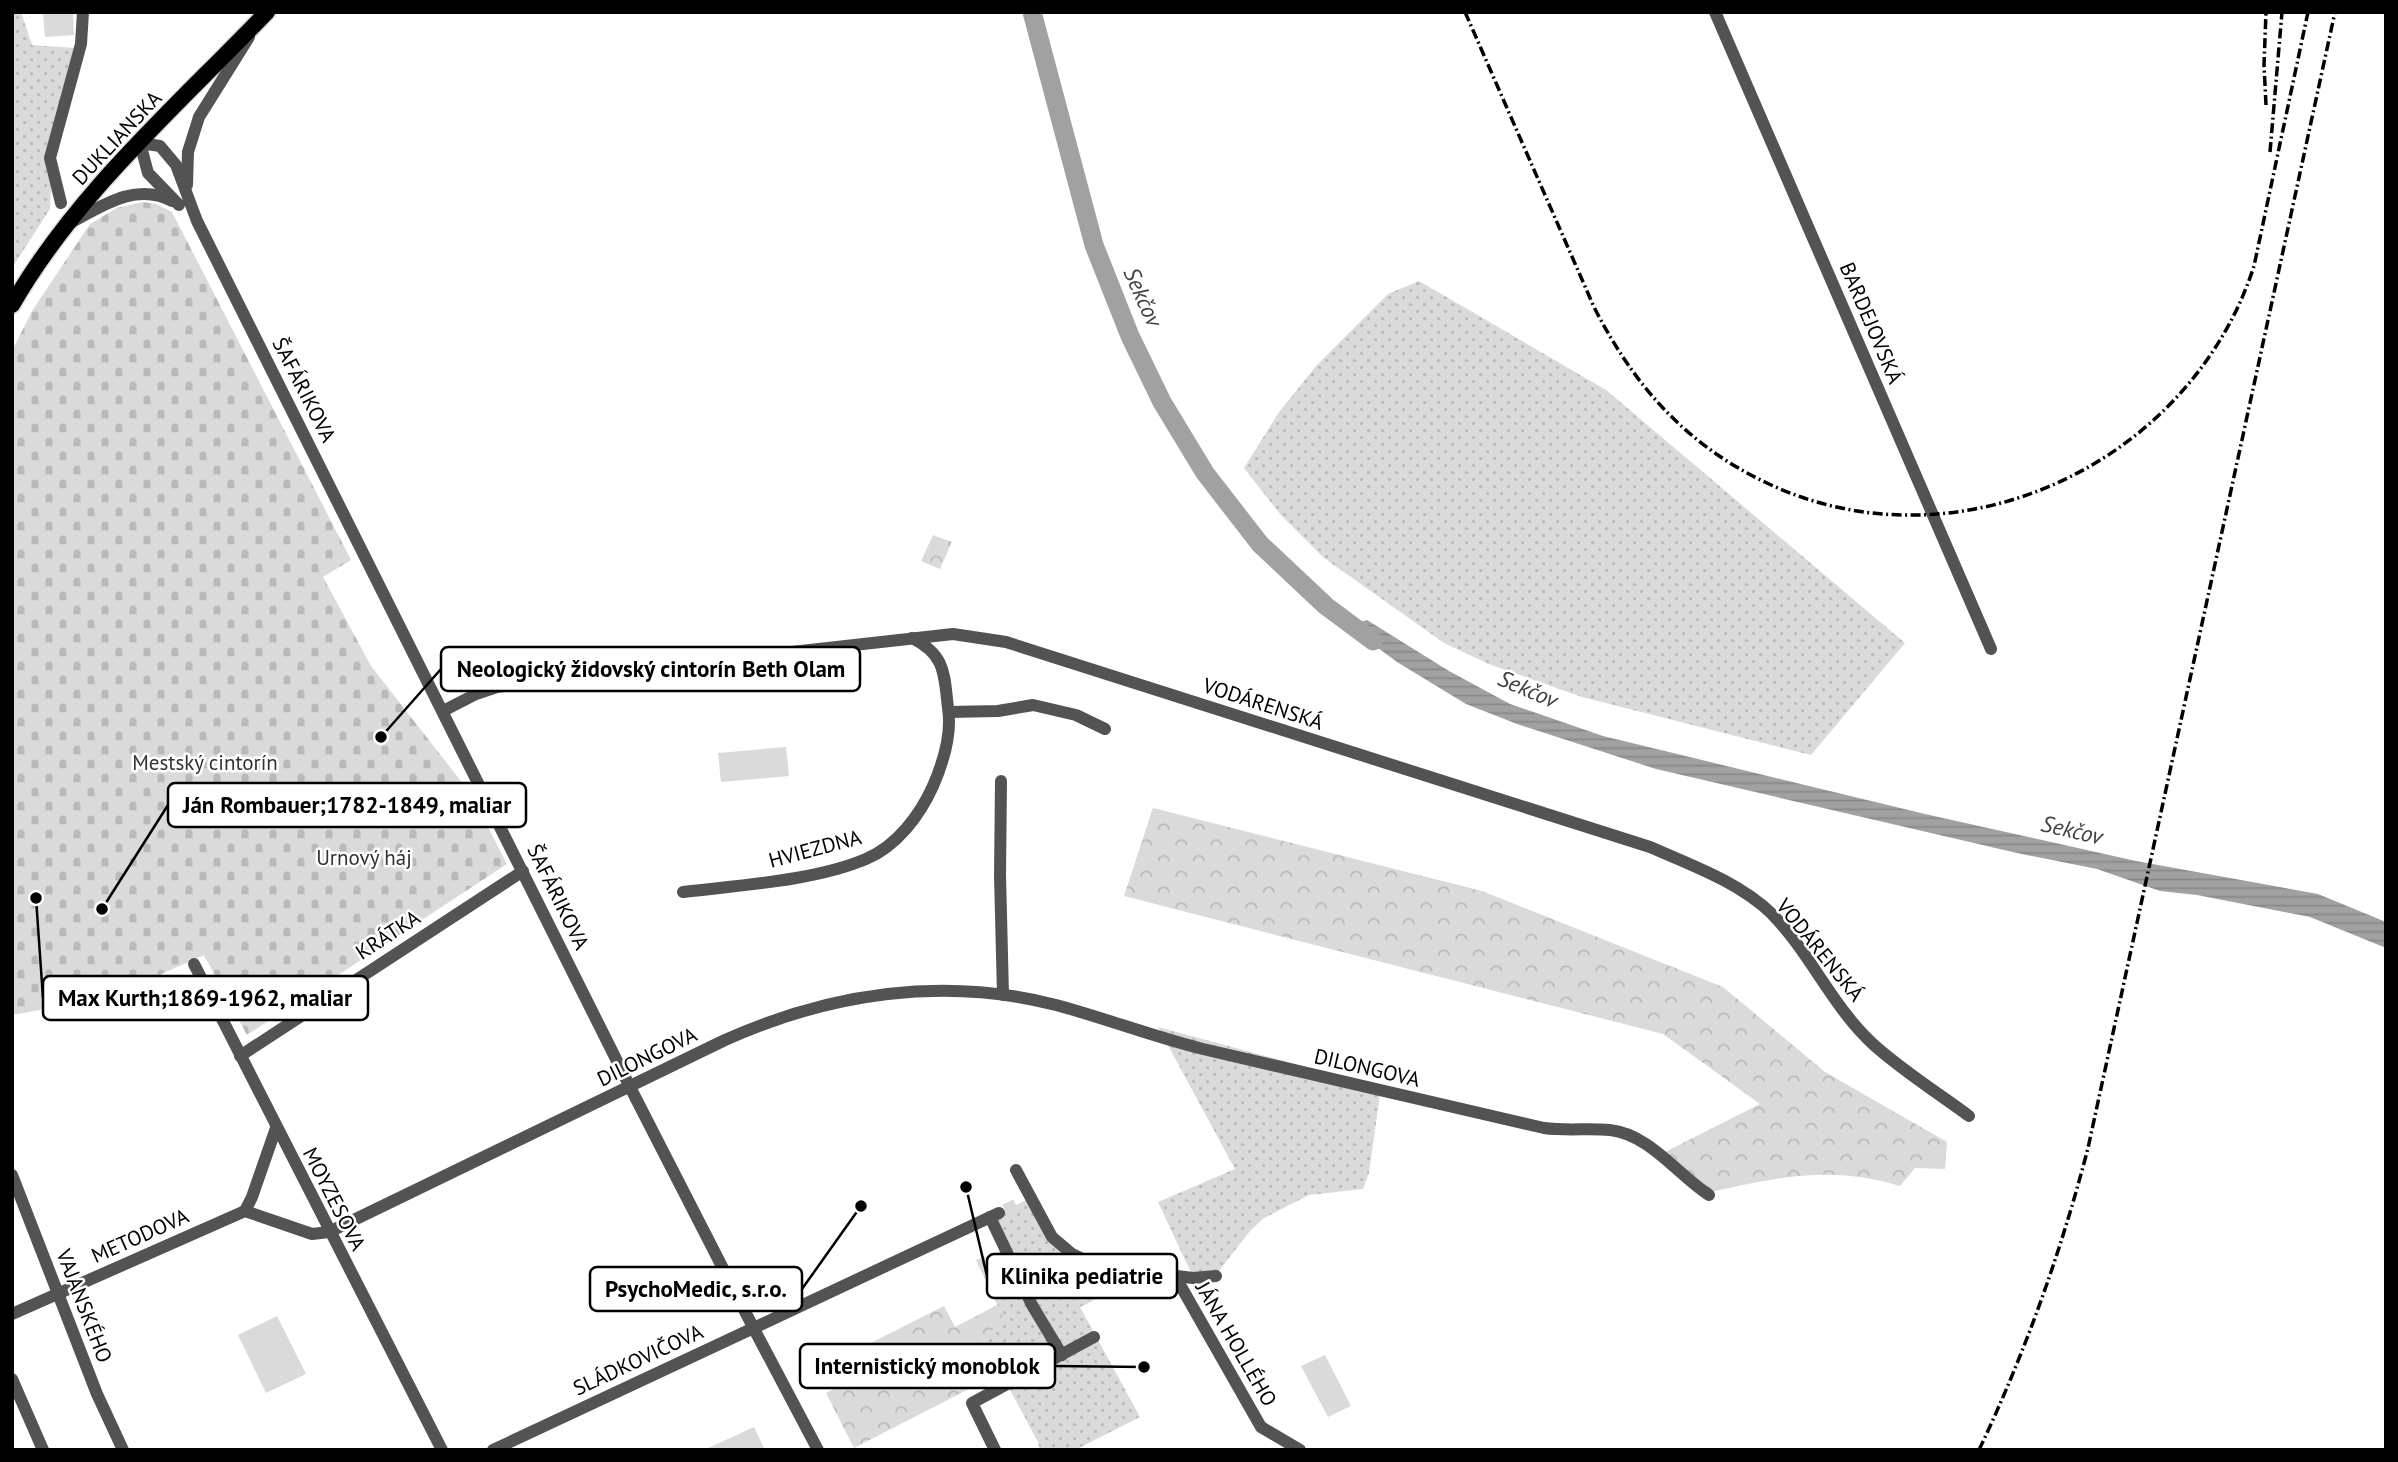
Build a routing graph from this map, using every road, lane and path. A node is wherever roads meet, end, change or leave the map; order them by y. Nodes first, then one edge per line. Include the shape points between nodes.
1 (83, 12) edge
2 (1715, 12) edge
3 (264, 16) edge
4 (140, 143) junction
5 (187, 189) junction
6 (61, 203) dead end
7 (179, 205) junction
8 (197, 221) junction
9 (64, 227) junction
10 (12, 304) edge
11 (912, 638) junction
12 (1992, 649) dead end
13 (443, 711) junction
14 (949, 712) junction
15 (1105, 729) dead end
16 (1001, 781) dead end
17 (523, 871) junction
18 (683, 892) dead end
19 (194, 964) dead end
20 (1003, 995) junction
21 (240, 1056) junction
22 (630, 1087) junction
23 (1969, 1116) dead end
24 (276, 1128) junction
25 (1016, 1170) dead end
26 (12, 1175) edge
27 (1709, 1195) dead end
28 (245, 1211) junction
29 (329, 1232) junction
30 (1175, 1276) junction
31 (1216, 1276) dead end
32 (58, 1293) junction
33 (12, 1314) edge
34 (752, 1327) junction
35 (1094, 1337) dead end
36 (1062, 1355) junction
37 (12, 1379) edge
38 (43, 1450) edge
39 (123, 1450) edge
40 (442, 1450) edge
41 (493, 1450) edge
42 (818, 1450) edge
43 (995, 1450) edge
44 (1300, 1450) edge

1 - 6 street via 81,44 50,158
2 - 12 street, BARDEJOVSKÁ
3 - 4 main road, DUKLIANSKA
3 - 5 street via 199,117 188,152
4 - 5 street, ŠAFÁRIKOVA via 160,146 169,154
4 - 7 street via 148,173
4 - 9 main road, DUKLIANSKA
5 - 8 street, ŠAFÁRIKOVA
7 - 8 street
7 - 9 street via 165,197 140,194 114,198
8 - 13 street, ŠAFÁRIKOVA
9 - 10 main road, DUKLIANSKA
11 - 13 street, VODÁRENSKÁ via 497,687
11 - 14 street, HVIEZDNA via 937,654
11 - 23 street, VODÁRENSKÁ via 953,634 1006,642 1650,847 1711,874 1772,914 1874,1045
13 - 17 street, ŠAFÁRIKOVA
14 - 15 street via 1033,705 1076,715
14 - 18 street, HVIEZDNA via 940,771 907,828 889,844 867,858 825,871
16 - 20 street
17 - 21 street, KRÁTKA
17 - 22 street, ŠAFÁRIKOVA
19 - 21 street, MOYZESOVA
20 - 22 street, DILONGOVA via 897,993 830,1003 748,1030
20 - 27 street, DILONGOVA via 1054,1005 1196,1047 1544,1128 1611,1130 1650,1147
21 - 24 street, MOYZESOVA
22 - 29 street, DILONGOVA
22 - 34 street, ŠAFÁRIKOVA
24 - 28 street
24 - 29 street, MOYZESOVA
25 - 30 street via 1026,1200 1052,1237 1072,1254 1097,1266
26 - 32 street, VAJANSKÉHO
28 - 29 street via 312,1234
28 - 32 street, METODOVA
29 - 40 street, MOYZESOVA
30 - 31 street
30 - 44 street, JÁNA HOLLÉHO via 1261,1427
32 - 33 street, METODOVA
32 - 39 street, VAJANSKÉHO
34 - 36 street, SLÁDKOVIČOVA via 994,1215 1032,1305
34 - 41 street, SLÁDKOVIČOVA
34 - 42 street, ŠAFÁRIKOVA
35 - 36 street
36 - 43 street via 972,1403
37 - 38 street

